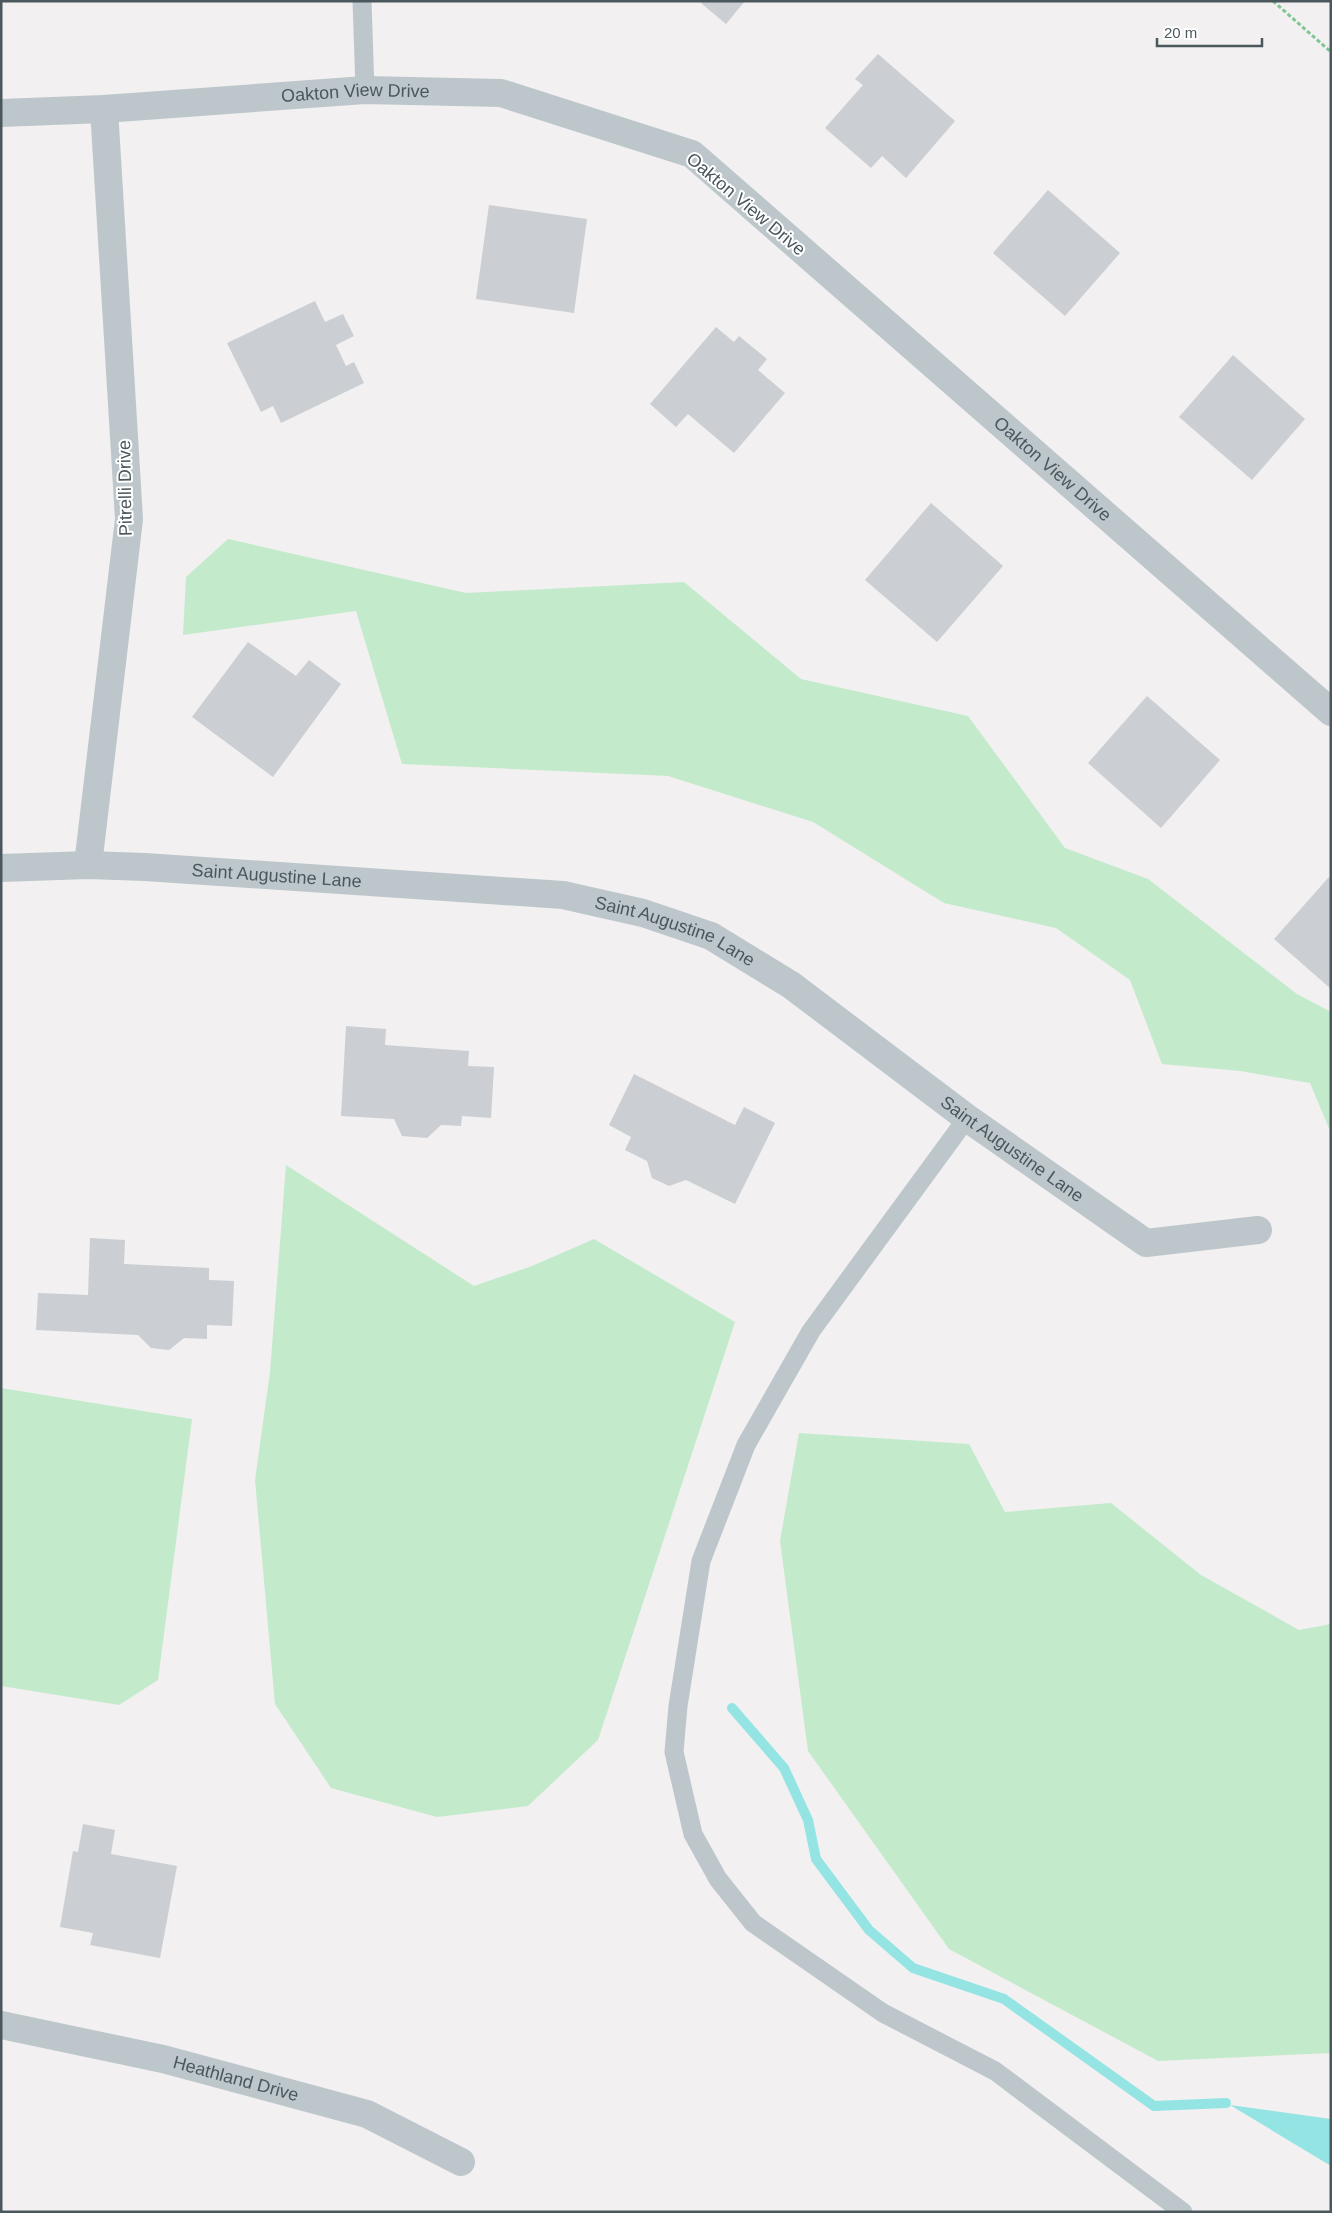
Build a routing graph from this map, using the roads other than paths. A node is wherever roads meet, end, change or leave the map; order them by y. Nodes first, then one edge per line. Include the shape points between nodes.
1 (362, 1) edge
2 (365, 90) junction
3 (104, 109) junction
4 (1, 112) edge
5 (1331, 712) edge
6 (88, 865) junction
7 (1, 868) edge
8 (967, 1118) junction
9 (1258, 1230) dead end
10 (1, 2025) edge
11 (461, 2162) dead end
12 (1183, 2212) edge

1 - 2 lane
2 - 3 street, Oakton View Drive
2 - 5 street, Oakton View Drive via 501,93 692,154
3 - 4 street, Oakton View Drive
3 - 6 street, Pitrelli Drive via 129,519
6 - 7 street, Saint Augustine Lane
6 - 8 street, Saint Augustine Lane via 563,895 643,913 711,936 791,985
8 - 9 street, Saint Augustine Lane via 1146,1243
8 - 12 lane via 811,1331 746,1444 701,1560 674,1752 693,1834 718,1879 753,1923 883,2013 995,2071
10 - 11 street, Heathland Drive via 164,2059 367,2114

